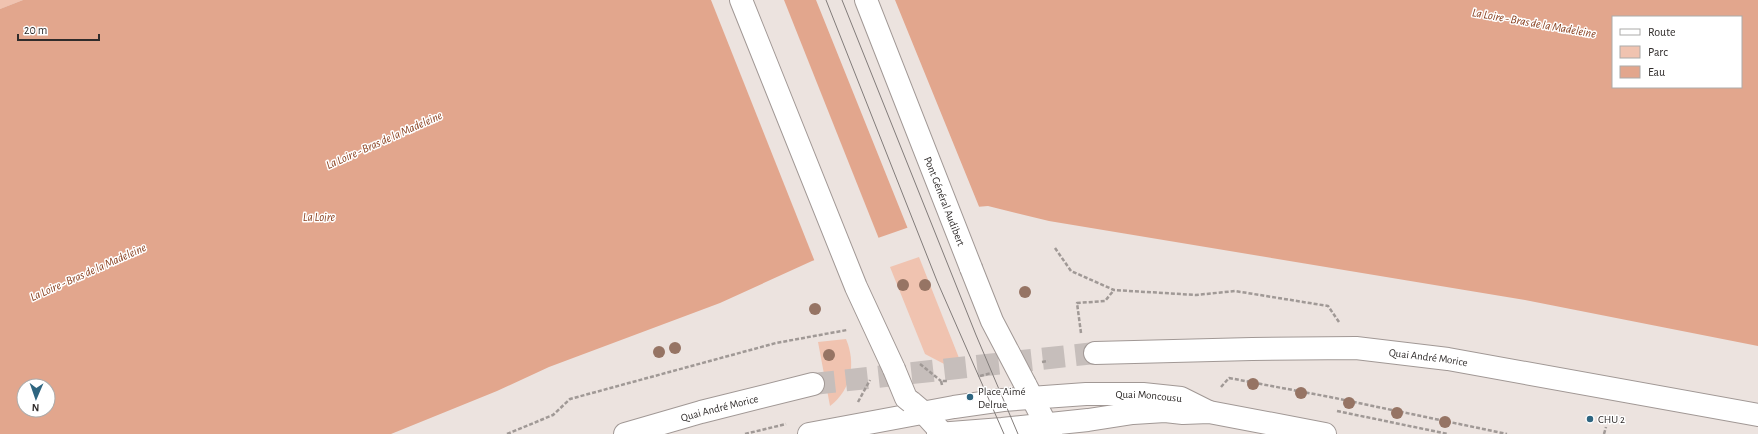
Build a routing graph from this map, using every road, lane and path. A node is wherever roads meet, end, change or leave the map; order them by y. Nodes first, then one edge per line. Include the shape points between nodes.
1 (741, 0) edge
2 (866, 0) edge
3 (1055, 248) dead end
4 (1114, 290) junction
5 (1077, 303) dead end
6 (1341, 325) dead end
7 (847, 330) dead end
8 (1095, 353) tunnel mouth
9 (915, 360) dead end
10 (873, 375) dead end
11 (941, 381) dead end
12 (813, 384) tunnel mouth
13 (1220, 387) dead end
14 (1028, 391) junction
15 (858, 402) dead end
16 (917, 408) junction
17 (1209, 412) junction
18 (1133, 413) junction
19 (1758, 415) edge
20 (787, 424) dead end
21 (1606, 427) dead end
22 (1049, 429) edge
23 (507, 434) edge
24 (625, 434) edge
25 (745, 434) edge
26 (809, 434) edge
27 (941, 434) edge
28 (1119, 434) edge
29 (1325, 434) edge
30 (1507, 434) edge
31 (1604, 434) edge

1 - 16 main road, bridge via 856,287 906,398
2 - 14 main road, Pont Général Audibert, bridge via 992,321
3 - 4 path via 1071,271
4 - 5 path via 1105,301
4 - 6 path via 1196,295 1242,292 1328,306
7 - 23 path via 776,343 570,399 553,415
8 - 19 main road, Quai André Morice via 1356,348 1455,360
9 - 11 path, bridge
10 - 15 path, bridge
12 - 24 main road, Quai André Morice
13 - 30 path via 1229,378
14 - 16 main road, Quai Moncousu via 1003,400
14 - 17 main road, Quai Moncousu via 1143,394 1181,398
14 - 22 main road, Pont Général Audibert
16 - 26 main road, Quai Moncousu via 862,424
16 - 27 main road
17 - 18 main road, Quai Moncousu
17 - 29 main road, Quai Moncousu
18 - 22 main road, Quai Moncousu
18 - 28 main road
20 - 25 path
21 - 31 path
22 - 27 main road

